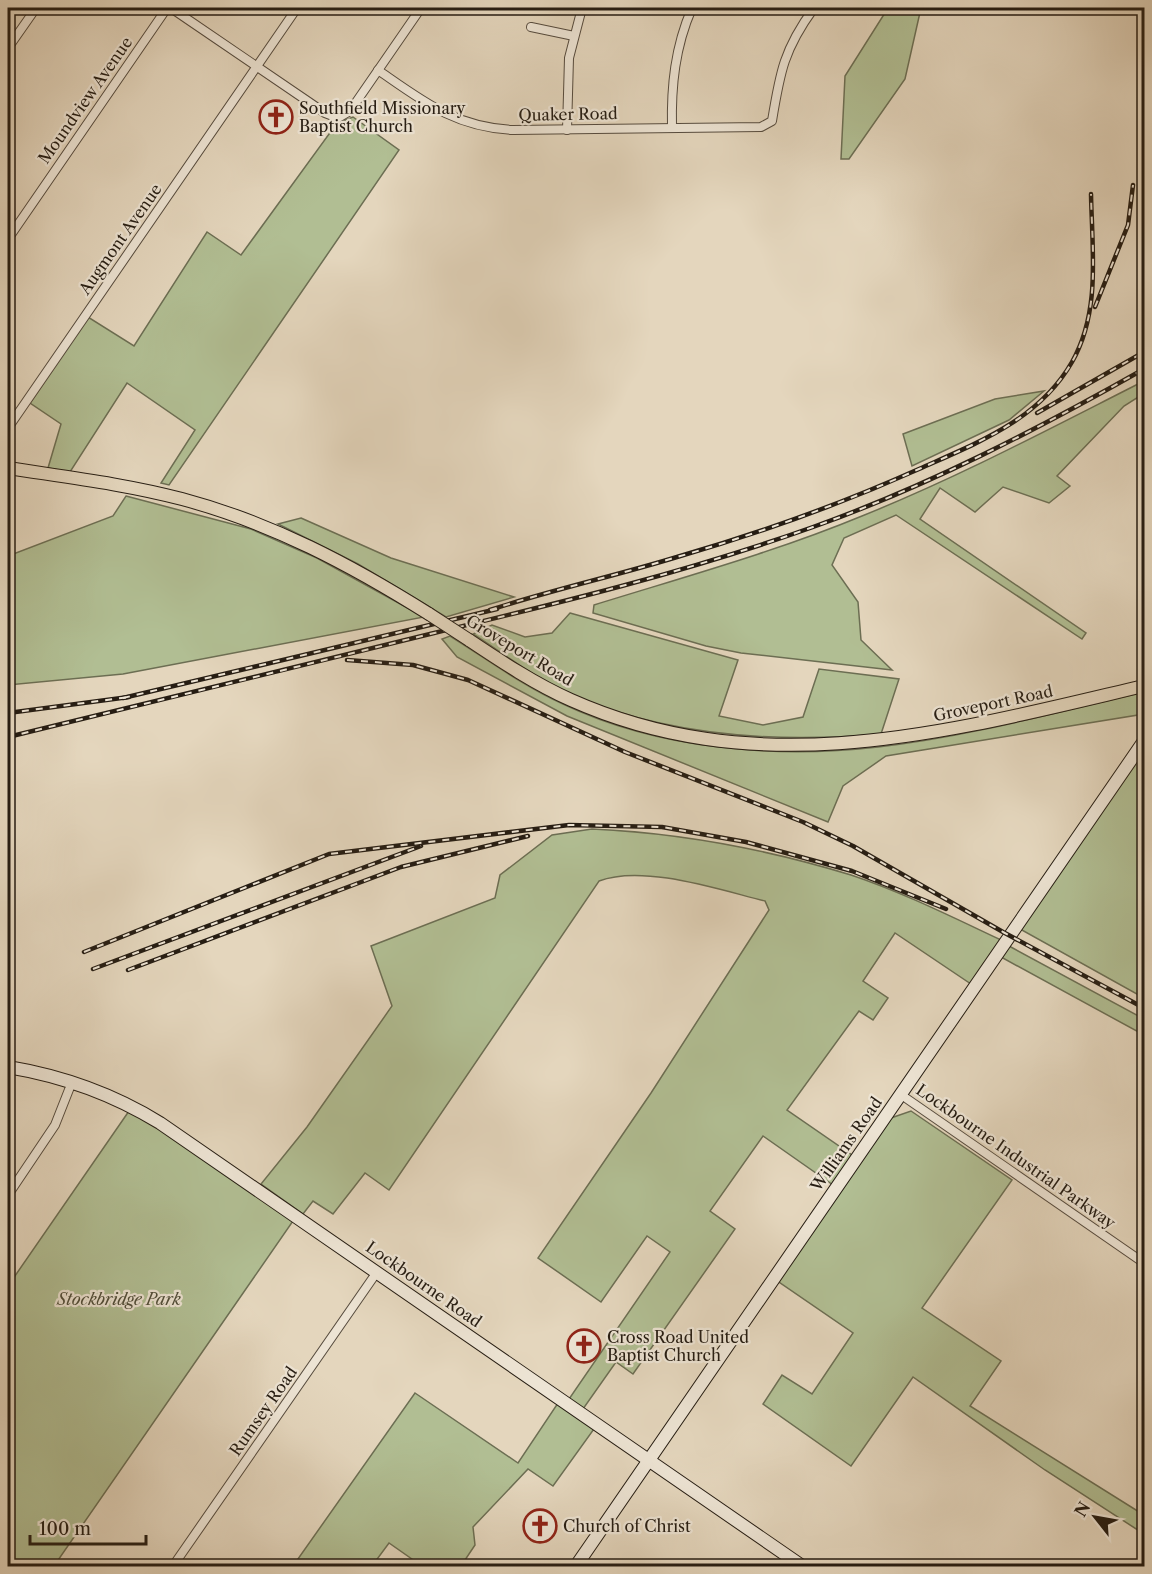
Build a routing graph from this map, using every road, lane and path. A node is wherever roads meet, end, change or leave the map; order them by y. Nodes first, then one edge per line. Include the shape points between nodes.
1 (36, 8) edge
2 (169, 8) edge
3 (297, 8) edge
4 (422, 8) edge
5 (582, 8) edge
6 (692, 8) edge
7 (814, 8) edge
8 (531, 27) dead end
9 (574, 36) junction
10 (8, 48) edge
11 (257, 66) junction
12 (378, 70) junction
13 (672, 128) junction
14 (567, 129) junction
15 (8, 239) edge
16 (8, 428) edge
17 (8, 468) edge
18 (1144, 686) edge
19 (1144, 741) edge
20 (8, 1067) edge
21 (72, 1082) junction
22 (900, 1095) junction
23 (8, 1195) edge
24 (1144, 1263) edge
25 (376, 1272) junction
26 (648, 1460) junction
27 (173, 1566) edge
28 (576, 1566) edge
29 (802, 1566) edge

1 - 10 street
2 - 11 street
2 - 15 street, Moundview Avenue
3 - 11 street, Augmont Avenue
4 - 12 street
5 - 9 street
6 - 13 street via 674,73
7 - 13 street, Quaker Road via 788,48 780,70 772,122 761,127
8 - 9 street
9 - 14 street via 567,80
11 - 12 street via 338,118 350,111
11 - 16 street, Augmont Avenue
12 - 14 street, Quaker Road via 431,107 467,124 497,130
13 - 14 street, Quaker Road
17 - 18 main road, Groveport Road, bridge via 149,491 233,515 330,555 545,688 604,714 685,735 759,744 842,745 915,736
19 - 22 main road, Williams Road
20 - 21 main road, Lockbourne Road
21 - 23 street via 55,1125
21 - 25 main road, Lockbourne Road via 119,1100 160,1123
22 - 24 street, Lockbourne Industrial Parkway
22 - 26 main road, Williams Road
25 - 26 main road, Lockbourne Road
25 - 27 street, Rumsey Road
26 - 28 main road, Williams Road
26 - 29 main road, Lockbourne Road

